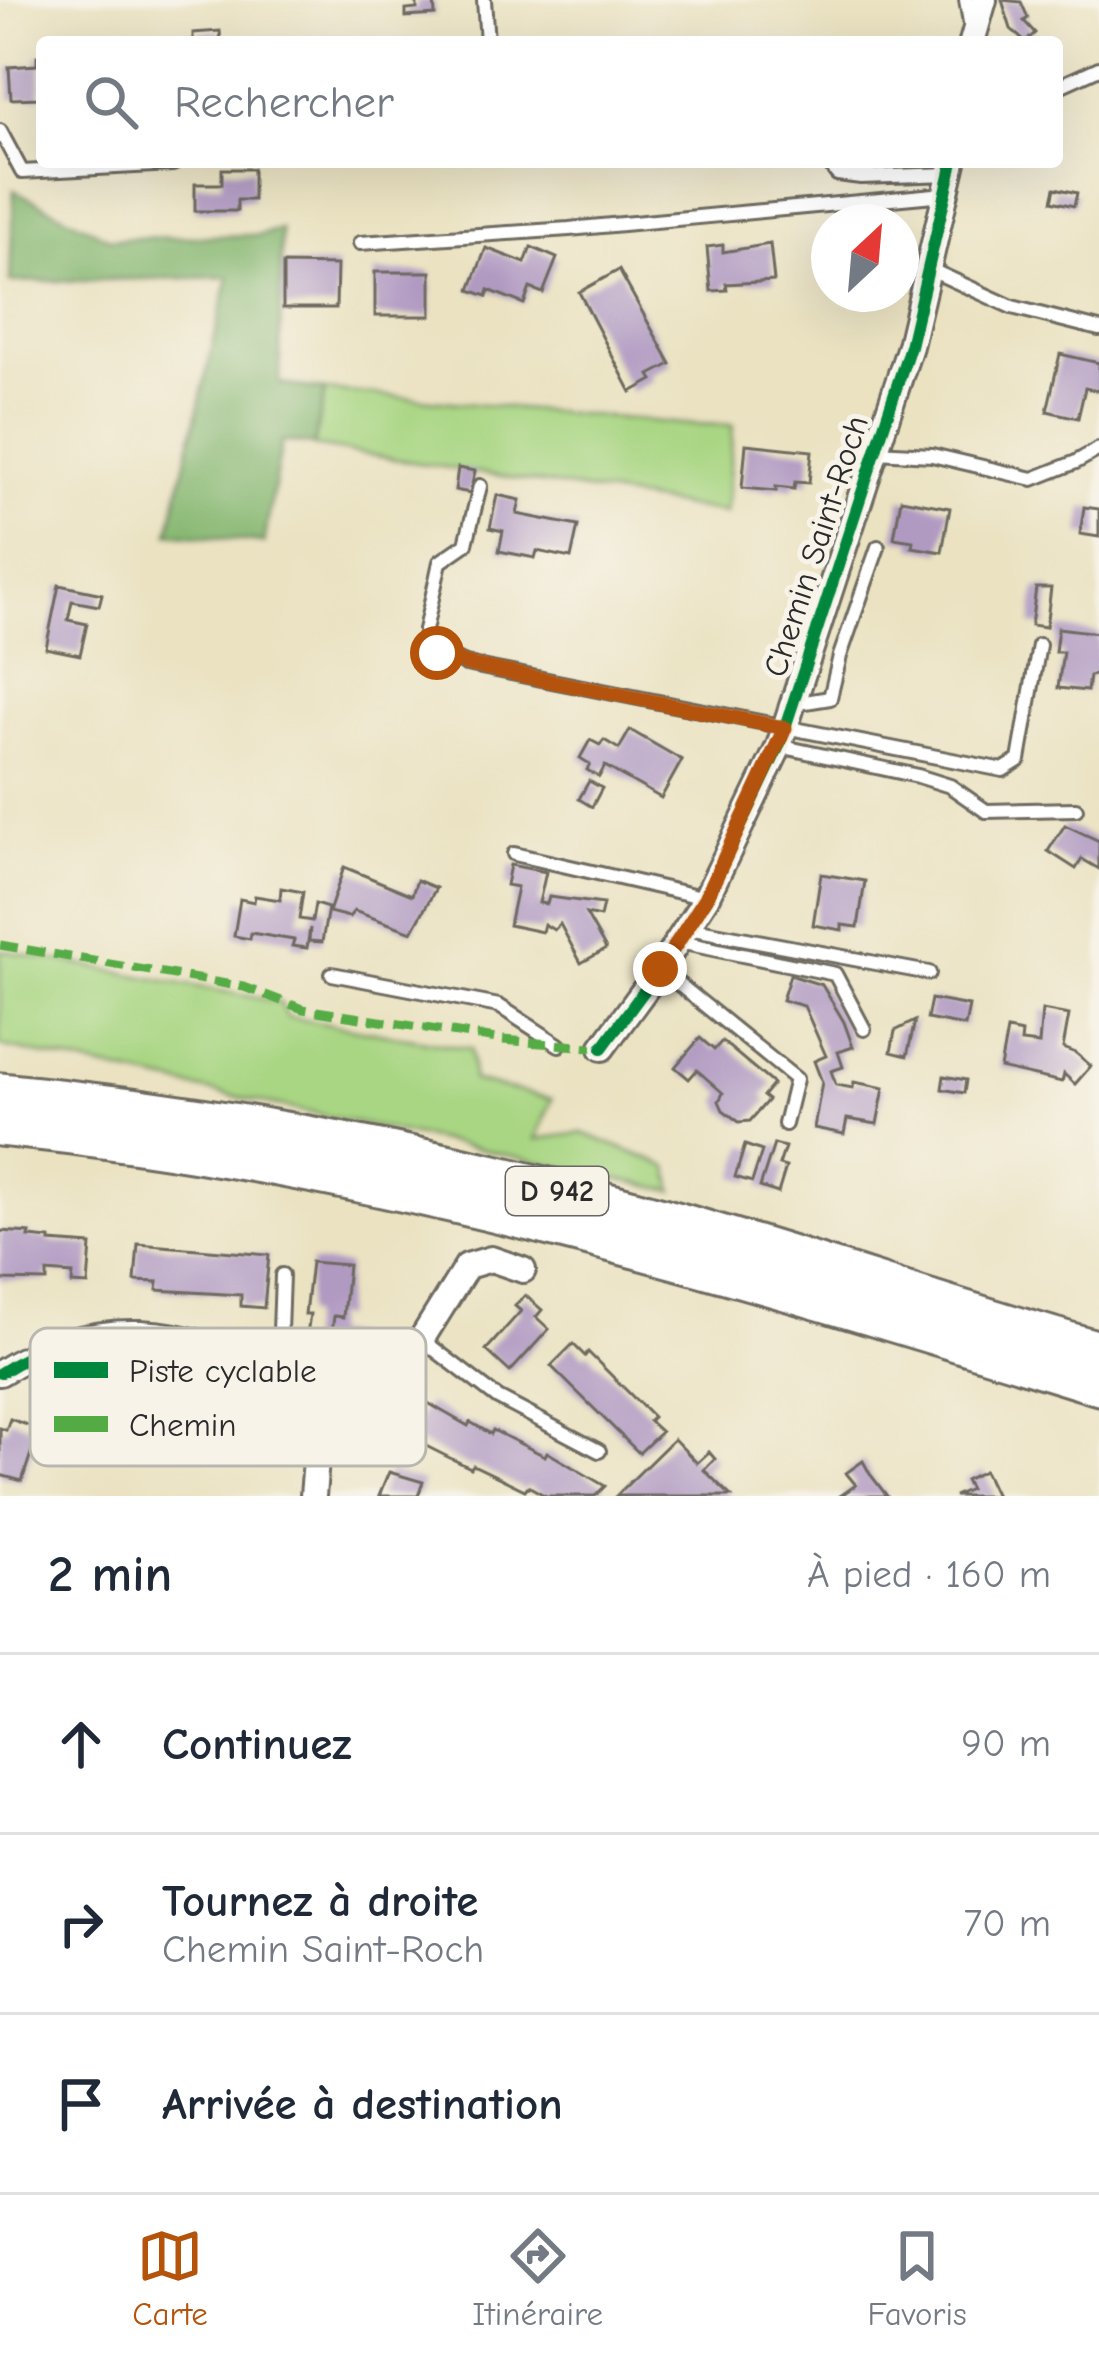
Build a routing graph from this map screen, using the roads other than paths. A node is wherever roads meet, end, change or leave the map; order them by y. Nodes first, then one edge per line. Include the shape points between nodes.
1 (484, 0) edge
2 (966, 0) edge
3 (984, 0) edge
4 (487, 36) edge
5 (972, 36) edge
6 (973, 36) edge
7 (1099, 68) edge
8 (1063, 84) edge
9 (0, 131) edge
10 (98, 168) edge
11 (832, 168) edge
12 (950, 176) edge
13 (360, 243) dead end
14 (931, 269) junction
15 (1099, 329) edge
16 (1099, 448) edge
17 (876, 452) junction
18 (480, 486) dead end
19 (878, 547) dead end
20 (1039, 645) dead end
21 (786, 726) junction
22 (1076, 809) dead end
23 (514, 854) dead end
24 (706, 898) junction
25 (682, 935) junction
26 (660, 969) junction
27 (929, 973) dead end
28 (332, 974) dead end
29 (864, 1029) dead end
30 (559, 1045) dead end
31 (602, 1048) dead end
32 (0, 1093) edge
33 (785, 1124) dead end
34 (0, 1126) edge
35 (524, 1270) dead end
36 (283, 1276) dead end
37 (281, 1328) edge
38 (426, 1331) edge
39 (426, 1343) edge
40 (1099, 1351) edge
41 (30, 1353) edge
42 (0, 1373) edge
43 (1099, 1385) edge
44 (599, 1451) dead end
45 (316, 1466) edge
46 (313, 1496) edge

1 - 4 lane
2 - 5 lane
3 - 6 street
7 - 8 lane
9 - 10 lane via 22,172
11 - 12 lane via 861,177
12 - 13 lane via 665,223
12 - 14 street, Chemin Saint-Roch
14 - 15 lane via 1012,308
14 - 17 street, Chemin Saint-Roch
16 - 17 lane via 1034,479 932,455
17 - 21 street, Chemin Saint-Roch
18 - 21 lane via 466,544 440,562 425,630 437,653
19 - 21 lane via 830,698
20 - 21 lane via 1018,760 1003,770
21 - 22 lane via 950,786 986,811
21 - 24 street, Chemin Saint-Roch
23 - 24 lane
24 - 25 street, Chemin Saint-Roch
25 - 26 street, Chemin Saint-Roch
25 - 27 lane
25 - 29 lane via 835,974
26 - 31 street, Chemin Saint-Roch
26 - 33 lane via 796,1079
28 - 30 lane via 499,1006
32 - 40 main road, D 942 via 204,1118 476,1171 719,1234
34 - 43 main road via 328,1174 470,1204 750,1277
35 - 38 street via 491,1259 467,1266
36 - 37 lane
39 - 44 lane via 498,1398
41 - 42 street
45 - 46 street

